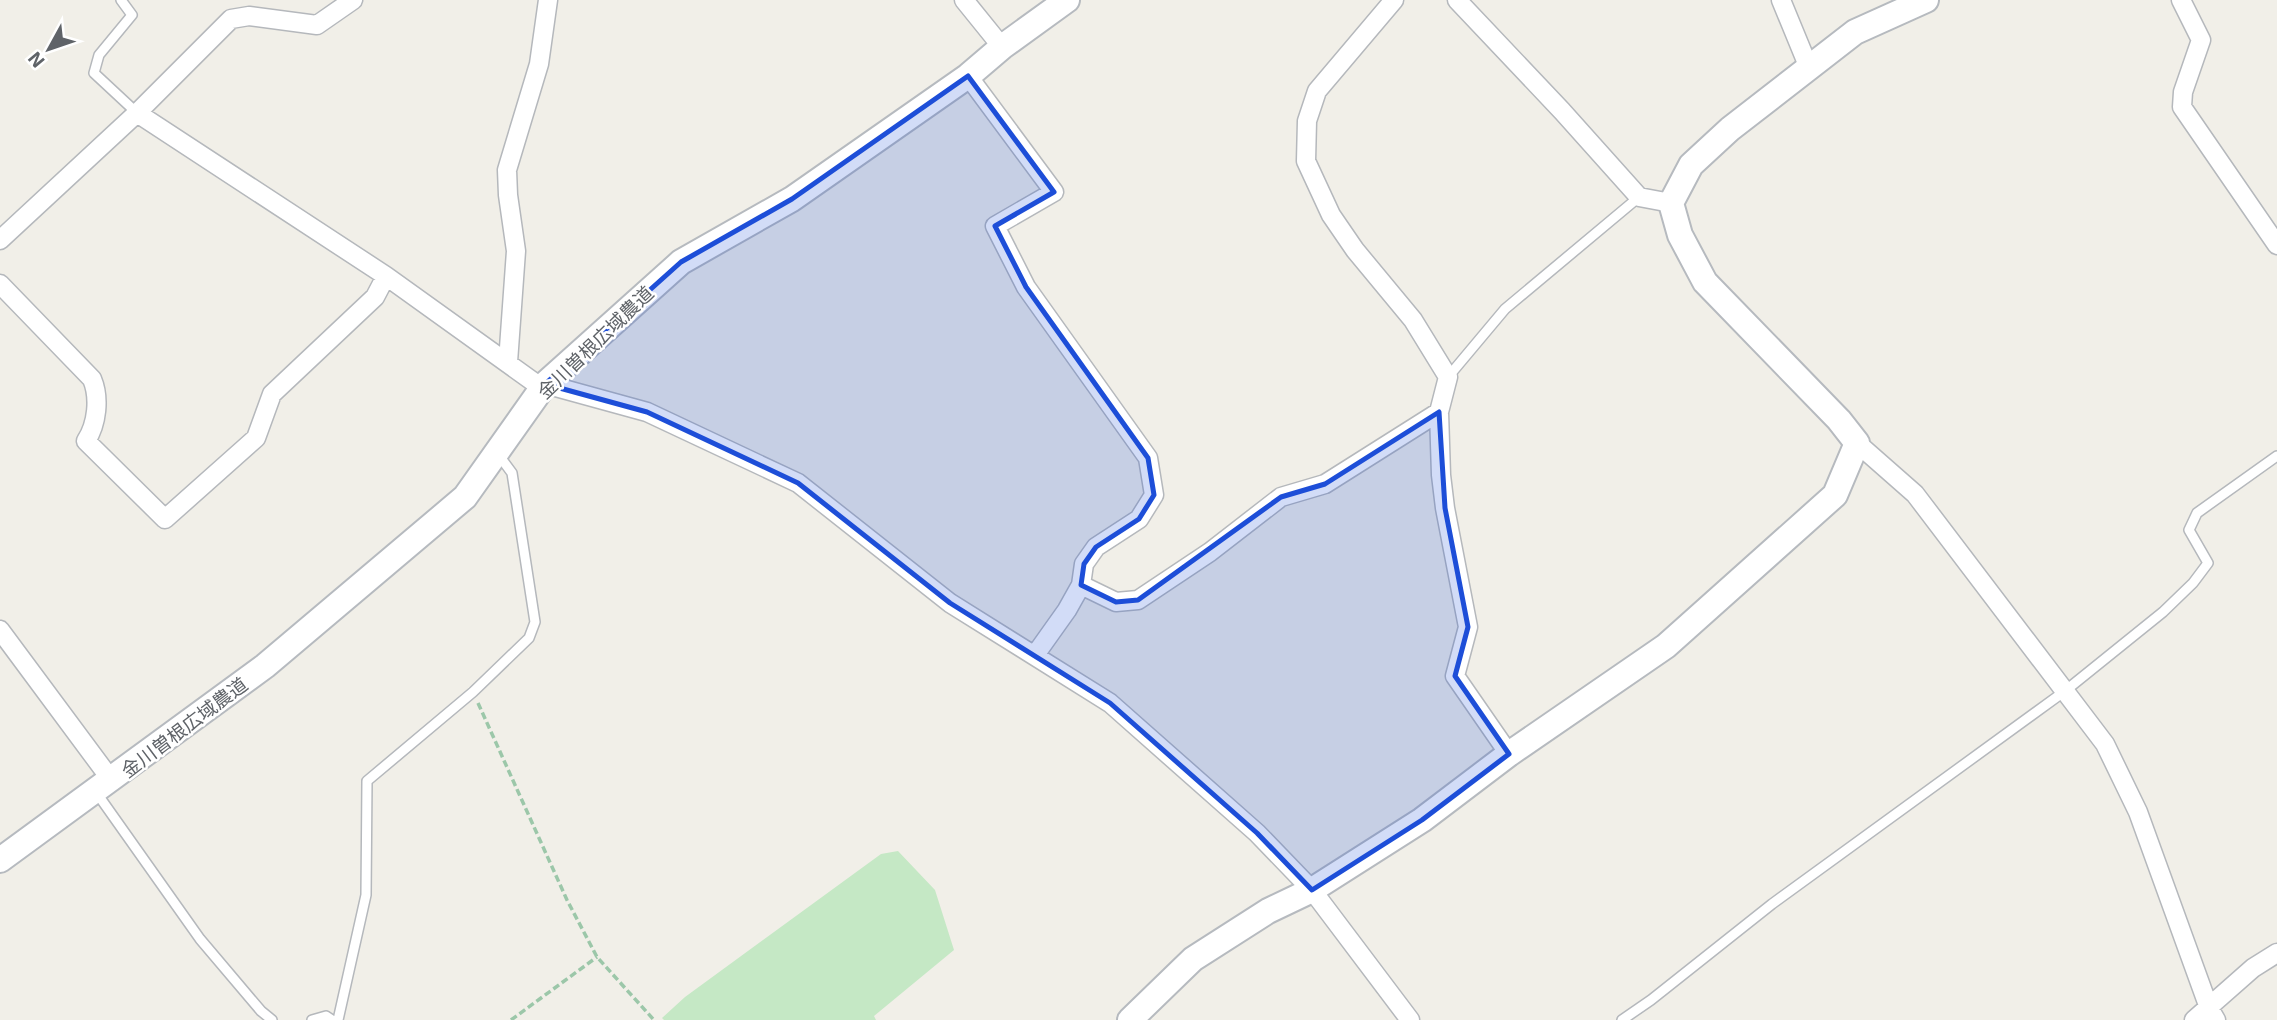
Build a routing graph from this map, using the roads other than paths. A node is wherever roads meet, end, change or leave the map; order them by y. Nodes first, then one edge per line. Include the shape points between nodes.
1 (121, 0) edge
2 (353, 0) edge
3 (548, 0) edge
4 (964, 0) edge
5 (1067, 0) edge
6 (1394, 0) edge
7 (1457, 0) edge
8 (1781, 0) edge
9 (1926, 0) edge
10 (2181, 0) edge
11 (1002, 47) junction
12 (1810, 68) junction
13 (968, 76) junction
14 (137, 113) junction
15 (1639, 197) junction
16 (1671, 203) junction
17 (1, 237) edge
18 (2277, 245) edge
19 (386, 276) junction
20 (0, 284) edge
21 (508, 362) junction
22 (1448, 377) junction
23 (543, 386) junction
24 (1439, 412) junction
25 (1857, 443) junction
26 (498, 453) junction
27 (2277, 456) edge
28 (1081, 584) junction
29 (0, 630) edge
30 (1035, 655) junction
31 (2065, 691) junction
32 (1509, 754) junction
33 (104, 786) junction
34 (0, 860) edge
35 (1312, 890) junction
36 (2277, 953) edge
37 (2212, 1014) edge
38 (272, 1020) edge
39 (312, 1020) edge
40 (332, 1020) edge
41 (338, 1020) edge
42 (1130, 1020) edge
43 (1410, 1020) edge
44 (1622, 1020) edge
45 (2194, 1020) edge

1 - 14 lane via 132,15 99,55 94,73
2 - 14 street via 317,25 250,16 231,19
3 - 21 street via 539,64 507,170 516,251
4 - 11 street
5 - 11 street, 金川曽根広域農道
6 - 22 street via 1317,91 1307,121 1306,161 1331,215 1413,320
7 - 15 street
8 - 12 street
9 - 12 street via 1855,32
10 - 18 street via 2201,40 2182,107
11 - 13 street, 金川曽根広域農道
12 - 16 street via 1691,165
13 - 23 street, 金川曽根広域農道 via 792,199 681,262
13 - 28 street via 1054,192 995,226 1026,287 1148,458 1154,495 1139,519 1096,547 1084,564
14 - 17 street
14 - 19 street
15 - 16 street
15 - 22 lane via 1505,309
16 - 25 street via 1680,235 1705,282
19 - 20 street via 375,297 272,394 256,438 165,519 86,441 93,430 97,391 92,379
19 - 21 street
21 - 23 street
22 - 24 street
23 - 26 street, 金川曽根広域農道
23 - 30 street via 647,412 798,484 950,603
24 - 28 street via 1325,484 1281,497 1138,600 1116,602
24 - 32 street via 1445,508 1468,627 1455,676
25 - 31 street via 1915,494
25 - 32 street via 1835,495 1666,646
26 - 33 street, 金川曽根広域農道 via 465,496 412,542 265,666
26 - 41 lane via 512,473 534,622 529,638 473,692 368,781 366,895
27 - 31 lane via 2197,513 2189,530 2208,563 2193,583
28 - 30 street
29 - 33 street
30 - 35 street via 1110,703 1257,833
31 - 37 street via 2105,744 2138,812
31 - 44 lane via 1772,904
32 - 35 street via 1422,820
33 - 34 street, 金川曽根広域農道
33 - 38 lane via 200,939
35 - 42 street via 1268,911 1193,959
35 - 43 street
36 - 37 street via 2253,968
37 - 45 street
39 - 40 lane via 326,1016

